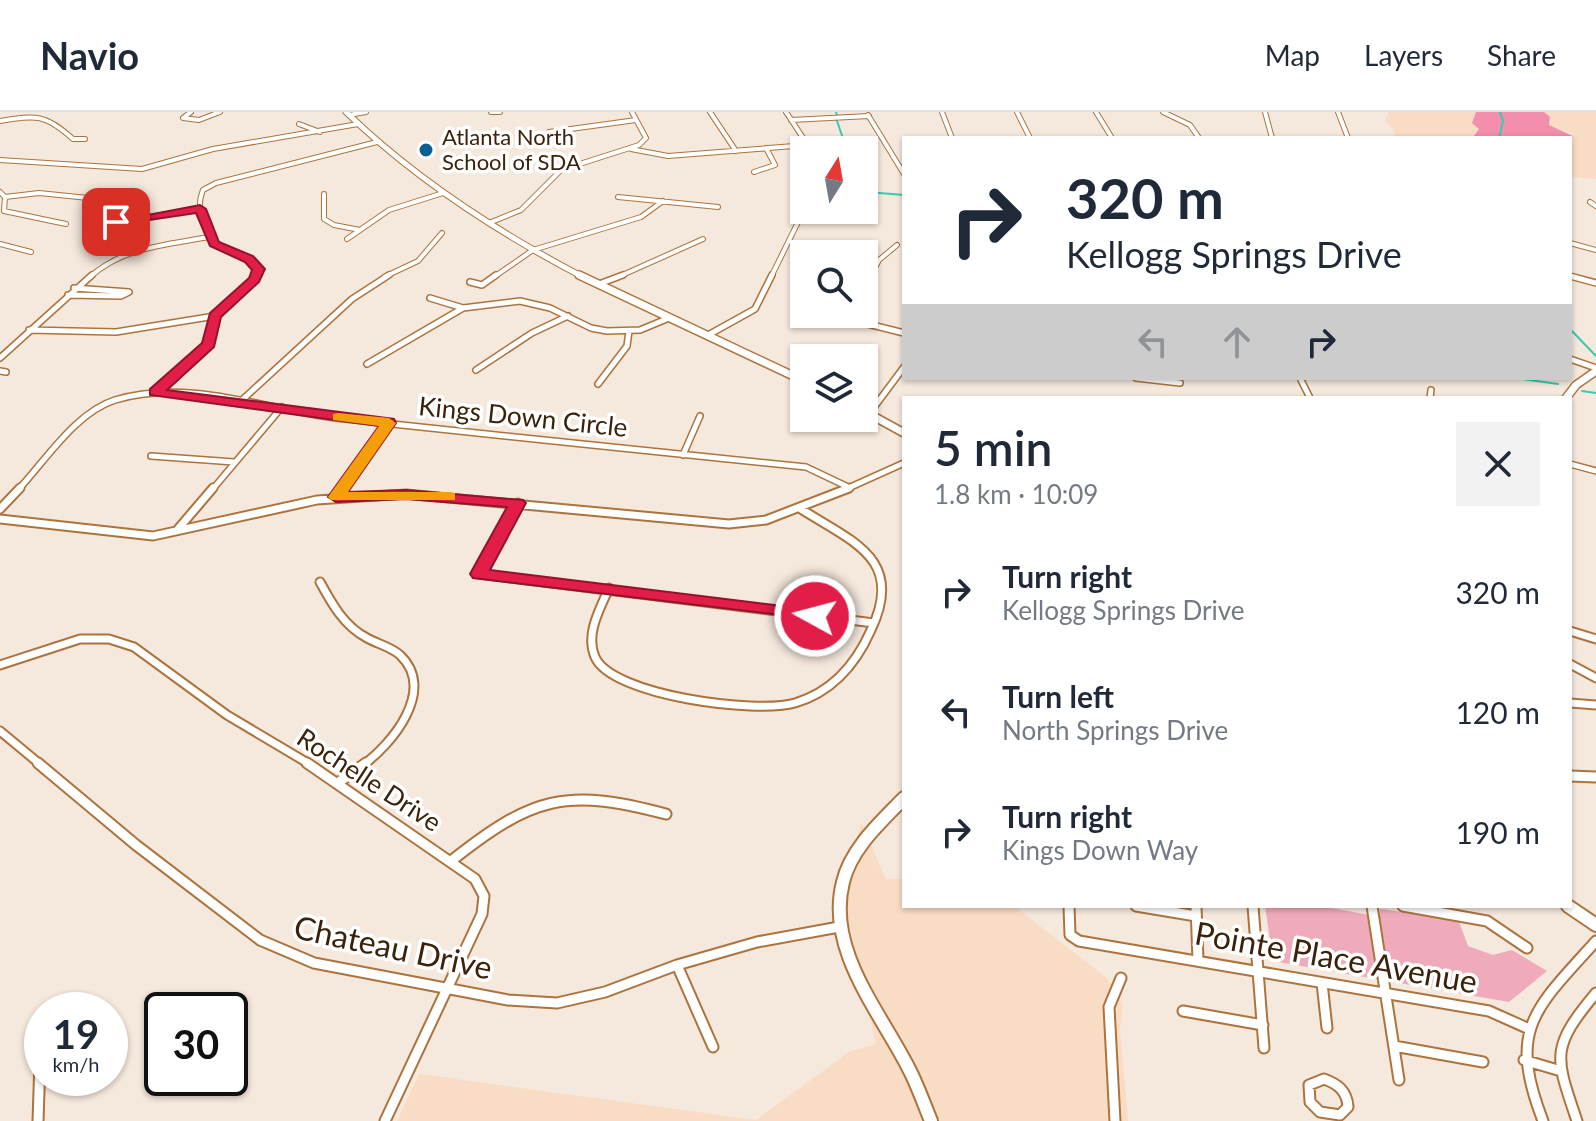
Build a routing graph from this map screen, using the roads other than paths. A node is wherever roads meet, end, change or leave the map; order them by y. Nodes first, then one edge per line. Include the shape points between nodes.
1 (191, 112) edge
2 (220, 112) edge
3 (366, 112) edge
4 (491, 112) edge
5 (500, 112) edge
6 (632, 112) edge
7 (710, 112) edge
8 (786, 112) edge
9 (942, 112) edge
10 (1017, 112) edge
11 (1096, 112) edge
12 (1163, 112) edge
13 (1265, 112) edge
14 (1338, 112) edge
15 (348, 113) edge
16 (868, 114) edge
17 (212, 115) junction
18 (636, 120) junction
19 (791, 120) junction
20 (0, 121) edge
21 (299, 124) dead end
22 (358, 124) junction
23 (320, 132) junction
24 (549, 132) dead end
25 (801, 136) edge
26 (951, 136) edge
27 (1029, 136) edge
28 (1111, 136) edge
29 (1198, 136) edge
30 (1271, 136) edge
31 (1347, 136) edge
32 (85, 139) dead end
33 (377, 142) junction
34 (790, 146) edge
35 (766, 148) junction
36 (631, 149) junction
37 (736, 151) junction
38 (0, 160) edge
39 (902, 171) edge
40 (754, 172) dead end
41 (0, 192) edge
42 (443, 193) junction
43 (324, 194) dead end
44 (5, 197) junction
45 (618, 197) dead end
46 (98, 199) dead end
47 (663, 201) junction
48 (1590, 202) dead end
49 (1596, 206) edge
50 (718, 207) dead end
51 (200, 209) junction
52 (2, 211) edge
53 (116, 222) dead end
54 (489, 223) junction
55 (66, 224) dead end
56 (797, 224) edge
57 (360, 230) junction
58 (442, 233) dead end
59 (209, 237) junction
60 (347, 239) dead end
61 (703, 239) dead end
62 (1572, 244) edge
63 (897, 245) dead end
64 (2, 246) edge
65 (537, 249) junction
66 (1596, 250) edge
67 (31, 252) dead end
68 (878, 263) edge
69 (1572, 277) edge
70 (470, 282) dead end
71 (1596, 283) edge
72 (599, 284) junction
73 (74, 288) junction
74 (67, 295) junction
75 (430, 298) dead end
76 (463, 308) junction
77 (215, 316) junction
78 (568, 316) junction
79 (669, 318) junction
80 (878, 326) edge
81 (29, 330) junction
82 (629, 331) junction
83 (902, 332) edge
84 (710, 334) junction
85 (0, 358) edge
86 (1572, 360) edge
87 (367, 364) dead end
88 (902, 369) edge
89 (476, 370) dead end
90 (1596, 370) edge
91 (790, 374) edge
92 (1154, 380) edge
93 (1301, 380) dead end
94 (1180, 383) dead end
95 (598, 384) dead end
96 (1431, 390) dead end
97 (155, 392) junction
98 (1309, 396) edge
99 (1430, 396) edge
100 (1568, 396) edge
101 (878, 399) edge
102 (241, 401) junction
103 (282, 407) junction
104 (700, 416) dead end
105 (878, 419) edge
106 (389, 423) junction
107 (902, 432) edge
108 (683, 455) junction
109 (151, 456) dead end
110 (234, 462) junction
111 (902, 462) edge
112 (1572, 465) edge
113 (1596, 471) edge
114 (846, 486) junction
115 (336, 497) junction
116 (518, 503) junction
117 (0, 509) edge
118 (801, 509) junction
119 (0, 519) edge
120 (177, 531) junction
121 (320, 582) dead end
122 (609, 588) junction
123 (874, 623) junction
124 (1572, 632) edge
125 (1596, 639) edge
126 (0, 665) edge
127 (1572, 665) edge
128 (1596, 678) edge
129 (1572, 703) edge
130 (1596, 705) edge
131 (0, 731) edge
132 (1572, 776) edge
133 (1596, 777) edge
134 (339, 782) junction
135 (902, 800) edge
136 (666, 814) dead end
137 (451, 861) junction
138 (1069, 908) edge
139 (1160, 908) edge
140 (1253, 908) edge
141 (1372, 908) edge
142 (1414, 908) edge
143 (1571, 908) edge
144 (1196, 911) edge
145 (1596, 925) edge
146 (839, 927) junction
147 (1596, 941) edge
148 (1527, 948) dead end
149 (1198, 961) junction
150 (677, 965) junction
151 (1258, 971) junction
152 (1121, 978) dead end
153 (1322, 983) junction
154 (448, 989) junction
155 (1596, 993) edge
156 (1386, 994) junction
157 (1183, 1011) dead end
158 (1263, 1025) junction
159 (1327, 1028) dead end
160 (1527, 1028) junction
161 (1394, 1046) junction
162 (713, 1047) dead end
163 (1264, 1048) dead end
164 (1524, 1060) junction
165 (1483, 1062) dead end
166 (1561, 1071) junction
167 (1399, 1080) dead end
168 (39, 1096) edge
169 (38, 1121) edge
170 (385, 1121) edge
171 (931, 1121) edge
172 (1115, 1121) edge
173 (1543, 1121) edge
174 (1577, 1121) edge

1 - 17 street
1 - 17 street via 183,118
2 - 17 street
3 - 15 street
4 - 5 street
6 - 18 street
7 - 37 street
8 - 19 street
9 - 26 street
10 - 27 street
11 - 28 street
12 - 29 street via 1190,125
13 - 30 street
14 - 31 street
15 - 22 street
16 - 19 street
16 - 39 street
18 - 24 street
18 - 36 street via 646,138
19 - 25 street
20 - 32 street via 43,117 57,121 73,139
21 - 23 street
22 - 23 street
22 - 33 street
23 - 38 street via 205,151 142,169
33 - 42 street
33 - 51 street via 216,183 200,194
34 - 35 street
35 - 37 street
35 - 40 street via 775,165
36 - 37 street via 668,156
36 - 54 street via 561,170 521,210
41 - 44 street
42 - 54 street
42 - 57 street via 396,206
43 - 57 street via 324,219
44 - 46 street via 39,193
44 - 52 street
45 - 47 street
47 - 50 street
47 - 65 street via 641,217
48 - 49 street
51 - 53 street
51 - 59 street
52 - 55 street
54 - 65 street
56 - 84 street via 755,309
57 - 60 street
58 - 102 street via 418,261 352,299
59 - 73 street via 131,251
59 - 77 street via 258,269 255,279
61 - 72 street
62 - 66 street
63 - 68 street
64 - 67 street
65 - 70 street via 482,285
65 - 72 street
69 - 71 street
72 - 79 street
73 - 74 street
73 - 74 street via 129,292
74 - 81 street
75 - 76 street
76 - 78 street via 520,301
76 - 87 street
77 - 81 street via 116,332
77 - 97 street via 209,344
78 - 82 street via 591,328
78 - 89 street
79 - 82 street
79 - 84 street
80 - 83 street
81 - 85 street
82 - 95 street via 627,346
84 - 91 street
86 - 90 street
88 - 101 street
90 - 100 street
92 - 94 street
93 - 98 street
96 - 99 street
97 - 102 street, Kings Down Circle
97 - 117 street, Kings Down Circle via 121,396 90,412
102 - 103 street, Kings Down Circle
103 - 106 street, Kings Down Circle
103 - 110 street
104 - 108 street
105 - 107 street
106 - 108 street, Kings Down Circle
106 - 115 street
108 - 114 street, Kings Down Circle via 806,467
109 - 110 street
110 - 120 street
111 - 114 street
112 - 113 street
114 - 118 street
115 - 116 street via 406,494
115 - 120 street
116 - 118 street via 729,524
116 - 122 street via 479,574
118 - 123 street via 868,555 882,574 881,607
119 - 120 street via 130,535
121 - 134 street via 345,622 404,659 413,684 394,738
122 - 123 street
122 - 123 street via 594,622 592,650 603,670 638,687 758,706 783,707 817,691 857,660
124 - 125 street
126 - 134 street, Rochelle Drive via 80,639 122,642 227,715
127 - 128 street
129 - 130 street
131 - 154 street, Chateau Drive via 260,940 314,963
132 - 133 street
134 - 137 street, Rochelle Drive
135 - 146 street via 852,854 839,891
136 - 137 street via 619,800 561,798 510,816
137 - 154 street, Rochelle Drive via 475,879 484,896 482,914
138 - 149 street, Pointe Place Avenue via 1067,926 1073,938
139 - 144 street
140 - 151 street
141 - 156 street
142 - 148 street via 1487,921
143 - 145 street
144 - 149 street
146 - 150 street, Chateau Drive via 757,942
146 - 171 street via 853,966
147 - 160 street
149 - 151 street, Pointe Place Avenue
150 - 154 street, Chateau Drive via 605,992 557,1003
150 - 162 street
151 - 153 street, Pointe Place Avenue
151 - 158 street
152 - 172 street via 1109,1007
153 - 156 street, Pointe Place Avenue
153 - 159 street
154 - 170 street, Rochelle Drive
155 - 166 street via 1562,1036 1556,1052
156 - 160 street, Pointe Place Avenue via 1489,1011
156 - 161 street
157 - 158 street
158 - 163 street
160 - 164 street
161 - 165 street
161 - 167 street
164 - 166 street
164 - 173 street
166 - 174 street
168 - 169 street

